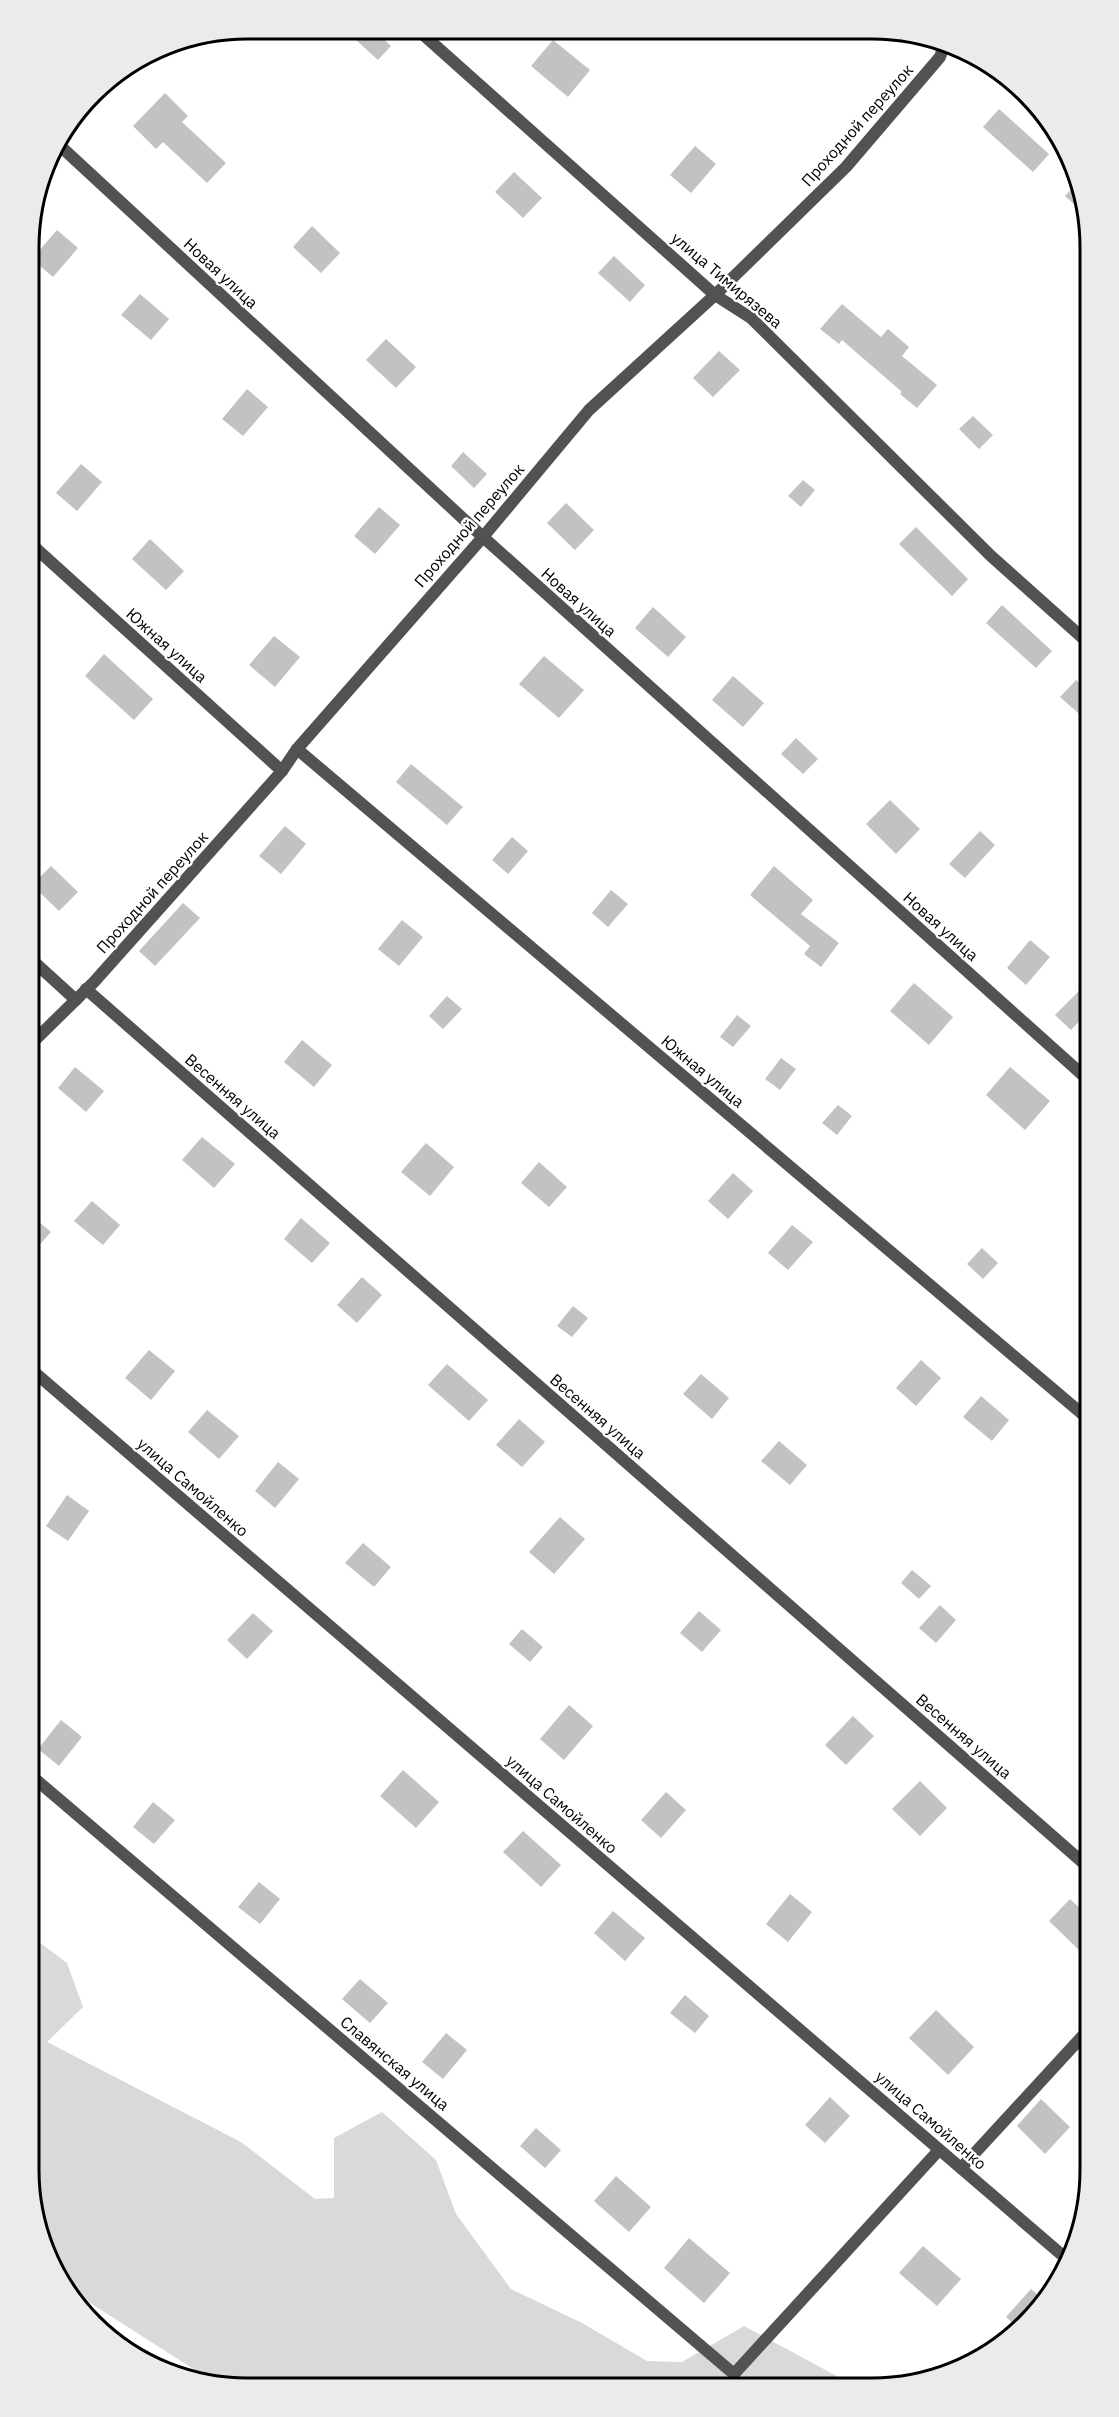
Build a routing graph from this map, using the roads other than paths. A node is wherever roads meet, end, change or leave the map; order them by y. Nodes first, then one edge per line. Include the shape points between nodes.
1 (428, 39) edge
2 (942, 51) edge
3 (64, 149) edge
4 (715, 295) junction
5 (483, 537) junction
6 (39, 551) edge
7 (1080, 636) edge
8 (297, 749) junction
9 (282, 771) junction
10 (39, 966) edge
11 (86, 989) junction
12 (76, 1000) junction
13 (39, 1036) edge
14 (1080, 1073) edge
15 (39, 1376) edge
16 (1080, 1412) edge
17 (39, 1782) edge
18 (1080, 1860) edge
19 (1080, 2039) edge
20 (939, 2150) junction
21 (961, 2168) junction
22 (1062, 2254) edge

1 - 4 street, улица Тимирязева
2 - 4 street, Проходной переулок via 846,167
3 - 5 street, Новая улица
4 - 5 street, Проходной переулок via 589,410
4 - 7 street, улица Тимирязева via 751,318 991,556
5 - 8 street, Проходной переулок
5 - 14 street, Новая улица
6 - 9 street, Южная улица
8 - 9 street, Проходной переулок
8 - 16 street, Южная улица
9 - 11 street, Проходной переулок
10 - 12 street
11 - 12 street, Проходной переулок
11 - 18 street, Весенняя улица
12 - 13 street, Проходной переулок
15 - 20 street, улица Самойленко
17 - 20 street, Славянская улица via 734,2374
19 - 21 street
20 - 21 street, улица Самойленко
21 - 22 street, улица Самойленко

